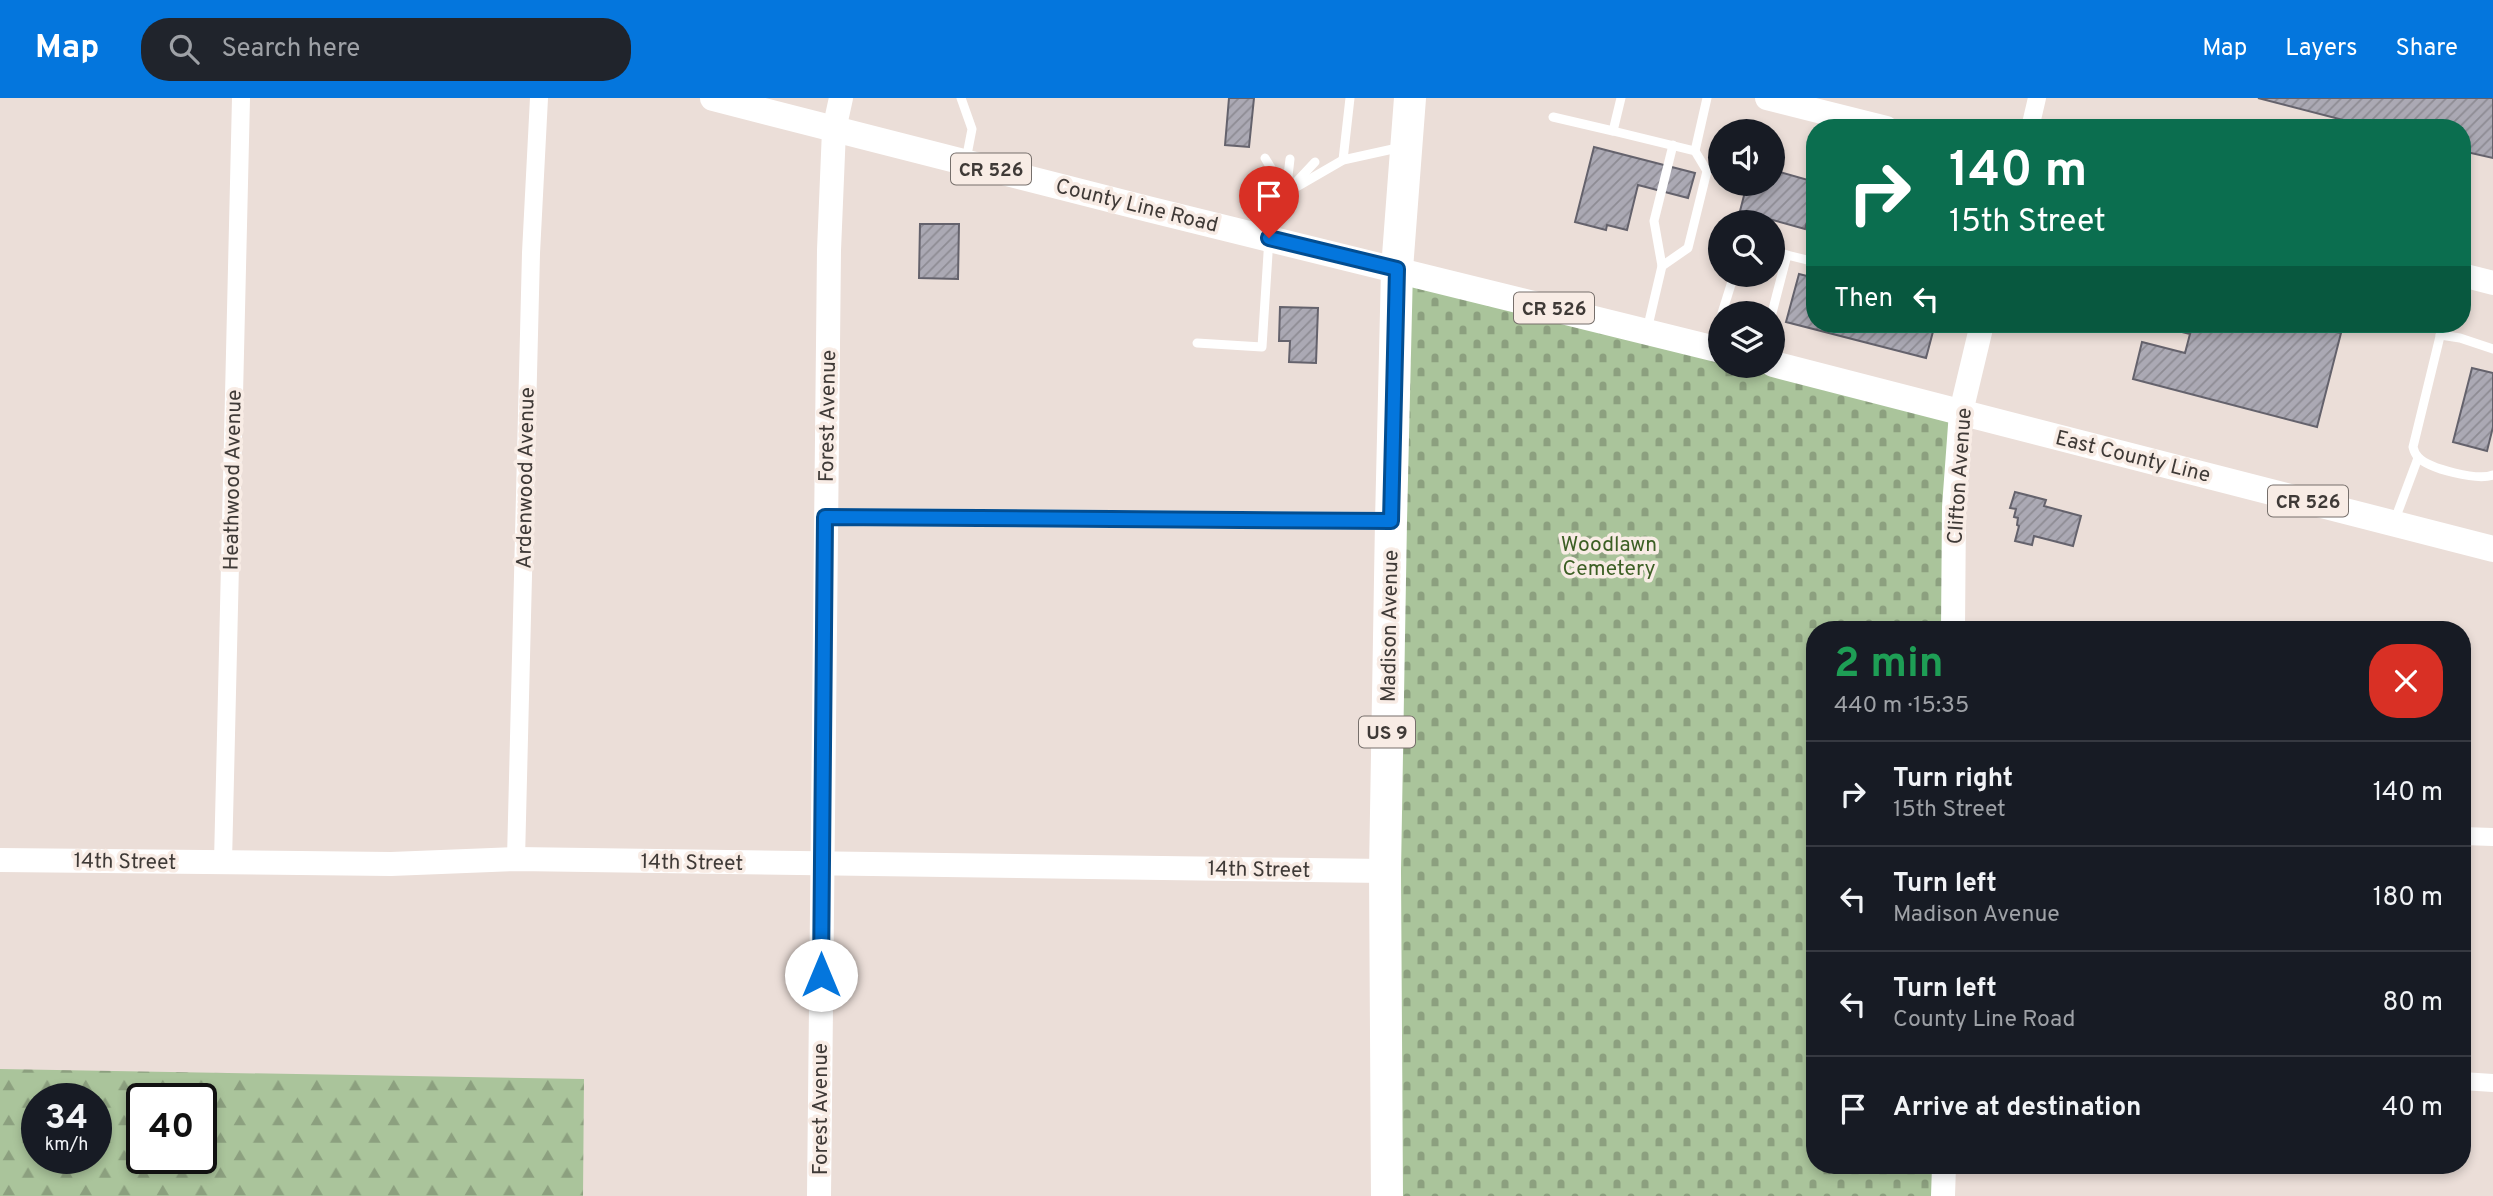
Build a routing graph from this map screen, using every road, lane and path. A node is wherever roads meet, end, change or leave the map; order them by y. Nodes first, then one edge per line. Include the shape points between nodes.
1 (241, 98) edge
2 (539, 98) edge
3 (713, 98) edge
4 (841, 98) edge
5 (961, 98) edge
6 (1350, 98) edge
7 (1410, 98) edge
8 (1621, 98) edge
9 (1706, 98) edge
10 (1767, 98) edge
11 (2037, 98) edge
12 (1553, 117) dead end
13 (1849, 119) edge
14 (2031, 119) edge
15 (834, 130) junction
16 (1613, 131) junction
17 (1673, 145) junction
18 (1407, 146) junction
19 (1695, 151) junction
20 (1265, 158) dead end
21 (1290, 159) dead end
22 (1343, 160) junction
23 (1315, 162) dead end
24 (965, 163) junction
25 (1286, 193) junction
26 (1269, 238) junction
27 (1787, 255) joint
28 (1806, 260) edge
29 (1662, 266) junction
30 (1397, 269) junction
31 (2471, 277) edge
32 (2493, 283) edge
33 (1775, 301) edge
34 (1647, 331) junction
35 (1980, 333) edge
36 (2441, 335) joint
37 (1197, 343) dead end
38 (1708, 347) edge
39 (2493, 349) edge
40 (1785, 367) edge
41 (1961, 412) junction
42 (2418, 458) junction
43 (2493, 475) edge
44 (825, 517) junction
45 (1391, 521) junction
46 (2393, 523) junction
47 (2493, 549) edge
48 (1953, 621) edge
49 (2471, 836) edge
50 (2493, 837) edge
51 (516, 859) junction
52 (0, 860) edge
53 (223, 862) junction
54 (821, 864) junction
55 (1385, 871) junction
56 (2471, 1082) edge
57 (2493, 1083) edge
58 (1944, 1174) edge
59 (819, 1196) edge
60 (1387, 1196) edge
61 (1943, 1196) edge

1 - 53 street, Heathwood Avenue
2 - 51 street, Ardenwood Avenue
3 - 15 main road, County Line Road / CR 526
4 - 15 street, Forest Avenue
5 - 24 lane via 972,129
6 - 22 lane
7 - 18 highway, Madison Avenue / US 9
8 - 16 lane
9 - 19 lane
10 - 13 street
11 - 14 street
12 - 16 lane
15 - 24 main road, County Line Road / CR 526
15 - 44 street, Forest Avenue
16 - 17 lane
17 - 19 lane
17 - 29 lane via 1654,221
18 - 22 lane
18 - 30 highway, Madison Avenue / US 9
19 - 29 lane via 1707,171 1688,248
20 - 25 lane
21 - 25 lane
22 - 25 lane
23 - 25 lane
24 - 26 main road, County Line Road / CR 526
25 - 26 lane
26 - 30 main road, County Line Road / CR 526
26 - 37 lane via 1262,347
27 - 28 lane
27 - 33 lane
29 - 34 lane
30 - 34 main road, CR 526
30 - 45 highway, Madison Avenue / US 9
31 - 32 street
34 - 38 main road, CR 526
35 - 41 street, Clifton Avenue
36 - 39 lane
36 - 42 lane via 2414,435
40 - 41 main road, East County Line / CR 526
41 - 46 main road, East County Line / CR 526
41 - 48 street, Clifton Avenue
42 - 43 lane via 2448,471 2486,478
42 - 46 lane
44 - 45 street
44 - 54 street, Forest Avenue
45 - 55 highway, Madison Avenue / US 9
46 - 47 main road, East County Line / CR 526
49 - 50 street
51 - 53 street, 14th Street via 391,864
51 - 54 street, 14th Street
52 - 53 street, 14th Street
54 - 55 street, 14th Street
54 - 59 street, Forest Avenue
55 - 60 highway, Madison Avenue / US 9
56 - 57 street
58 - 61 street

